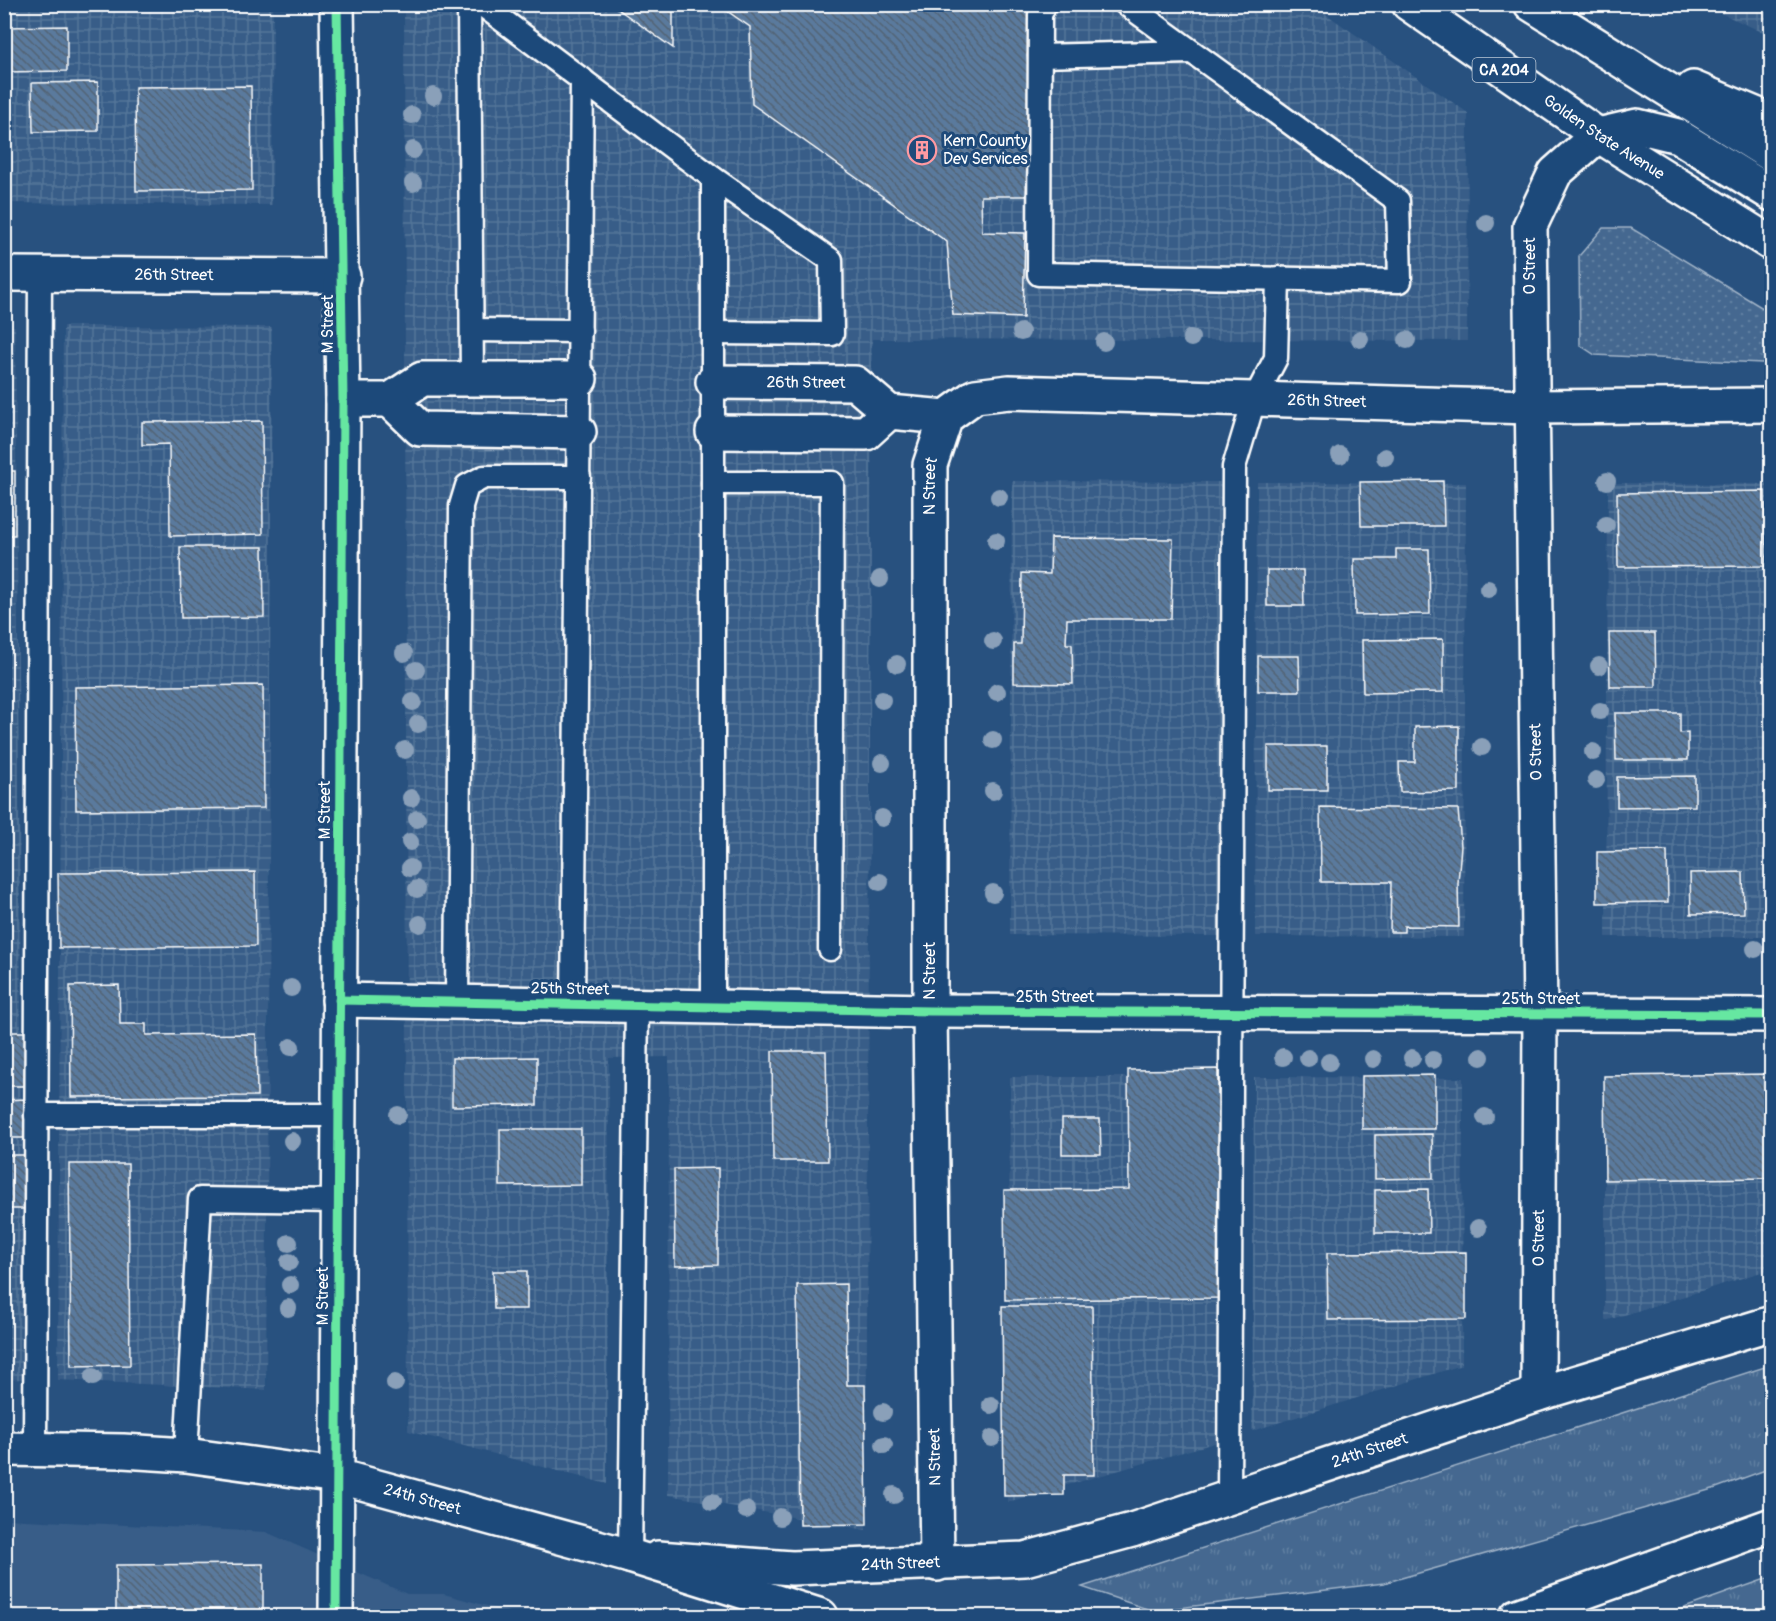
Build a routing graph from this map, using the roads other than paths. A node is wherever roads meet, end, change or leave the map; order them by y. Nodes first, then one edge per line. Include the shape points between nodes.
1 (337, 4) edge
2 (469, 4) edge
3 (481, 4) edge
4 (1045, 4) edge
5 (1126, 4) edge
6 (1409, 4) edge
7 (1532, 4) edge
8 (1597, 48) junction
9 (1191, 52) junction
10 (1040, 56) junction
11 (582, 79) junction
12 (1772, 121) edge
13 (1598, 135) junction
14 (1772, 155) edge
15 (713, 178) junction
16 (1772, 195) edge
17 (1772, 244) edge
18 (4, 274) edge
19 (40, 274) junction
20 (343, 276) junction
21 (1278, 278) junction
22 (472, 330) junction
23 (580, 331) junction
24 (713, 333) junction
25 (472, 379) junction
26 (580, 379) junction
27 (713, 382) junction
28 (343, 400) junction
29 (390, 400) junction
30 (1254, 400) junction
31 (1772, 405) edge
32 (1530, 407) junction
33 (889, 412) junction
34 (946, 417) junction
35 (579, 432) junction
36 (713, 432) junction
37 (579, 477) junction
38 (713, 483) junction
39 (831, 949) dead end
40 (339, 1000) junction
41 (457, 1002) junction
42 (573, 1004) junction
43 (637, 1005) junction
44 (713, 1007) junction
45 (930, 1011) junction
46 (1232, 1012) junction
47 (1540, 1014) junction
48 (1772, 1015) edge
49 (36, 1115) junction
50 (339, 1115) junction
51 (338, 1201) junction
52 (1772, 1323) edge
53 (1538, 1394) junction
54 (20, 1449) edge
55 (186, 1455) junction
56 (337, 1476) junction
57 (1229, 1498) junction
58 (1772, 1525) edge
59 (630, 1556) junction
60 (937, 1564) junction
61 (336, 1617) edge
62 (821, 1617) edge
63 (1517, 1617) edge

1 - 20 main road, M Street
2 - 22 lane
3 - 11 lane
4 - 10 lane via 1040,15
5 - 9 lane
6 - 13 main road, Golden State Avenue / CA 204
7 - 8 main road
8 - 12 main road
8 - 14 main road
9 - 10 lane
9 - 21 lane via 1398,201 1400,281
10 - 21 lane via 1039,274
11 - 15 lane
11 - 23 lane
13 - 16 main road via 1637,126 1678,136
13 - 17 main road, Golden State Avenue / CA 204
13 - 32 main road, O Street via 1555,173 1530,226
15 - 24 lane
15 - 24 lane via 831,260 832,334
18 - 19 main road, 26th Street
19 - 20 main road, 26th Street
19 - 49 lane
20 - 28 main road, M Street
21 - 30 lane via 1276,358
22 - 23 lane
22 - 25 lane
23 - 26 lane
24 - 27 lane
25 - 26 main road
25 - 29 main road via 422,379
26 - 35 lane
27 - 33 main road, 26th Street via 855,383
27 - 36 lane
28 - 29 main road
28 - 40 main road, M Street
29 - 35 main road via 420,429
30 - 32 main road, 26th Street
30 - 34 main road, 26th Street via 1009,392 975,396
30 - 46 lane via 1234,467
31 - 32 main road, 26th Street
32 - 47 main road, O Street
33 - 34 main road
33 - 36 main road via 866,433
34 - 45 main road, N Street via 930,465
35 - 37 lane
36 - 38 lane
37 - 41 lane via 484,477 467,486 460,506
37 - 42 lane
38 - 39 lane via 832,483
38 - 44 lane
40 - 41 main road, 25th Street
40 - 50 main road, M Street
41 - 42 main road, 25th Street
42 - 43 main road, 25th Street
43 - 44 main road, 25th Street
43 - 59 lane
44 - 45 main road, 25th Street
45 - 46 main road, 25th Street
45 - 60 main road, N Street
46 - 47 main road, 25th Street
46 - 57 lane
47 - 48 main road, 25th Street
47 - 53 main road, O Street
49 - 50 lane
49 - 54 lane
50 - 51 main road, M Street
51 - 55 lane via 200,1199
51 - 56 main road, M Street
52 - 53 main road, 24th Street
53 - 57 main road, 24th Street
54 - 55 main road, 24th Street
55 - 56 main road, 24th Street
56 - 59 main road, 24th Street
56 - 61 main road, M Street
57 - 60 main road, 24th Street via 1025,1559
58 - 63 main road
59 - 60 main road, 24th Street via 792,1568
59 - 62 main road

